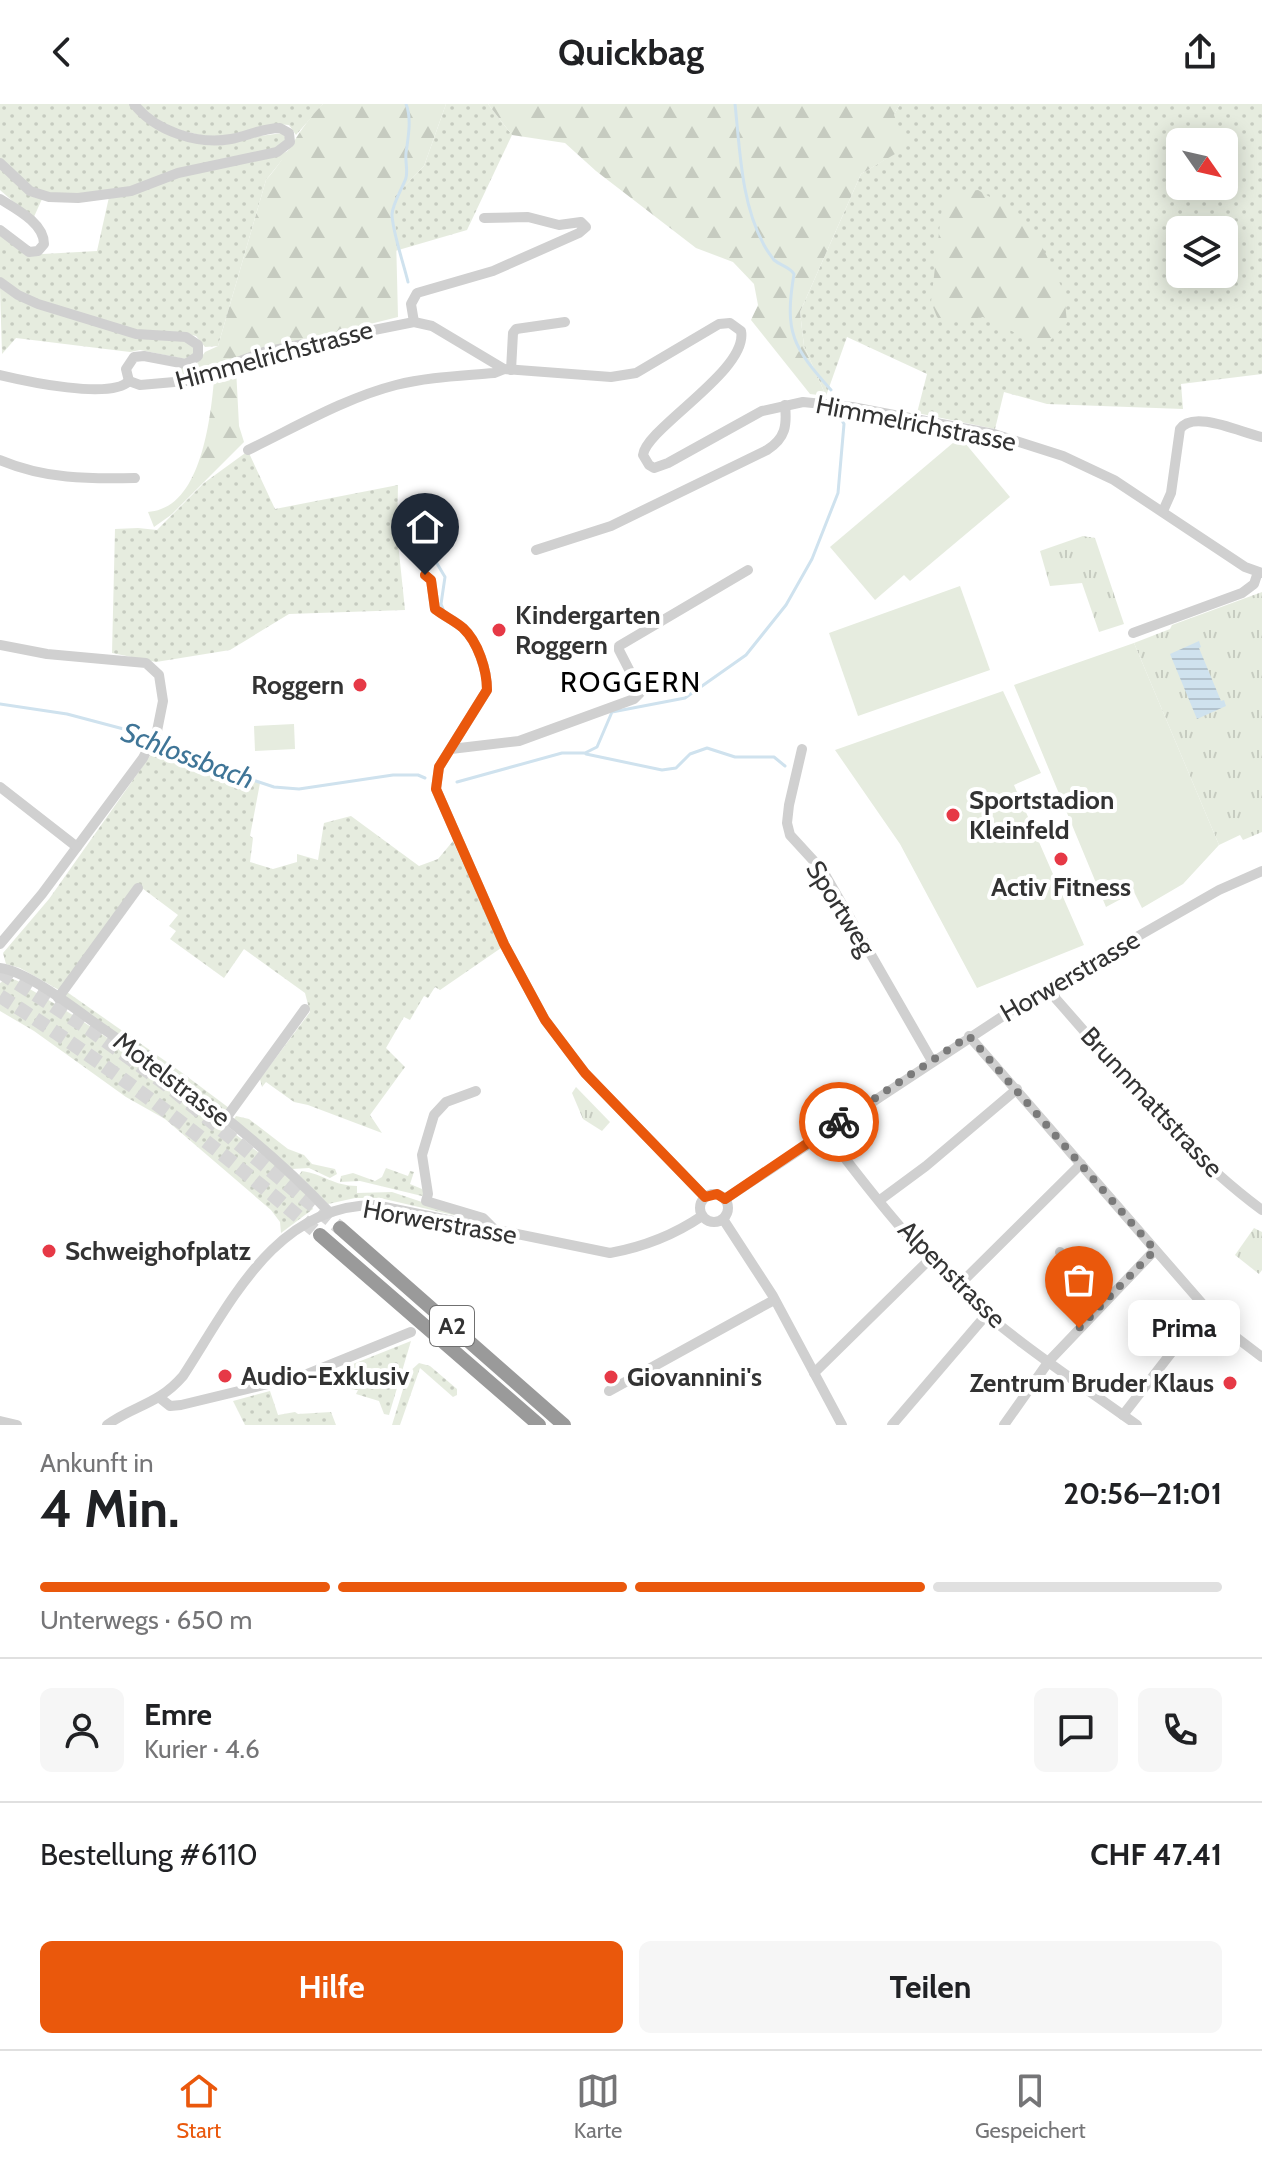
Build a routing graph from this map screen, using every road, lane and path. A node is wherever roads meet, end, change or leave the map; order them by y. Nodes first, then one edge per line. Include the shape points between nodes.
1 (134, 104) edge
2 (0, 163) edge
3 (0, 199) edge
4 (484, 218) dead end
5 (0, 230) edge
6 (0, 282) edge
7 (414, 322) junction
8 (565, 322) dead end
9 (507, 370) junction
10 (0, 375) edge
11 (129, 381) junction
12 (785, 405) junction
13 (1262, 437) edge
14 (248, 450) dead end
15 (0, 460) edge
16 (135, 478) dead end
17 (1163, 511) junction
18 (536, 550) dead end
19 (748, 570) dead end
20 (1260, 573) edge
21 (425, 575) dead end
22 (1133, 633) dead end
23 (0, 645) edge
24 (451, 749) junction
25 (802, 749) dead end
26 (0, 787) edge
27 (77, 847) junction
28 (1262, 871) edge
29 (138, 888) dead end
30 (0, 944) edge
31 (0, 968) edge
32 (1050, 986) junction
33 (58, 998) junction
34 (305, 1009) dead end
35 (969, 1036) junction
36 (932, 1061) junction
37 (1017, 1089) junction
38 (476, 1091) dead end
39 (226, 1118) junction
40 (825, 1132) junction
41 (1081, 1164) junction
42 (705, 1197) junction
43 (725, 1199) junction
44 (880, 1200) junction
45 (1262, 1210) edge
46 (329, 1212) junction
47 (702, 1216) junction
48 (723, 1219) junction
49 (340, 1228) tunnel mouth
50 (495, 1230) junction
51 (320, 1235) tunnel mouth
52 (1155, 1250) junction
53 (1060, 1252) dead end
54 (930, 1259) junction
55 (957, 1287) junction
56 (774, 1300) junction
57 (1103, 1302) junction
58 (1206, 1308) junction
59 (987, 1314) junction
60 (411, 1332) dead end
61 (1262, 1357) edge
62 (1049, 1361) junction
63 (814, 1373) junction
64 (609, 1391) dead end
65 (160, 1398) junction
66 (1123, 1415) junction
67 (0, 1421) edge
68 (17, 1425) edge
69 (107, 1425) edge
70 (539, 1425) edge
71 (564, 1425) edge
72 (842, 1425) edge
73 (892, 1425) edge
74 (1004, 1425) edge
75 (1137, 1425) edge

1 - 2 street via 151,122 179,134 221,140 282,128 290,142 277,152 178,173 140,189 78,198 36,193
3 - 5 street via 38,228 44,244 29,252
4 - 7 street via 528,217 556,225 581,222 586,227 493,271 417,293 411,304
6 - 11 street via 38,304 136,334 186,337 198,345 198,356 186,364 134,357 126,369
7 - 9 street, Himmelrichstrasse via 432,326
7 - 11 street, Himmelrichstrasse via 264,352 186,381
8 - 9 street via 516,329
9 - 12 street, Himmelrichstrasse via 627,375 719,324 739,327 742,340 722,369 645,446 644,459 654,468 746,417
9 - 14 street, Himmelrichstrasse via 385,388
10 - 11 street, Himmelrichstrasse via 72,388 121,387
12 - 17 street, Himmelrichstrasse via 846,406 1007,438 1082,464
12 - 18 street via 785,430 767,450 611,526
13 - 17 street via 1212,422 1187,421
15 - 16 street via 63,478
17 - 20 street, Himmelrichstrasse
19 - 24 street via 619,646 639,689 634,699 519,741
20 - 22 street via 1242,593
21 - 24 street via 431,580 435,609 468,633 487,680 487,690
23 - 27 street via 139,661 151,666 162,685 154,738
24 - 42 street via 439,767 436,789 504,944 552,1029 624,1114
25 - 36 street, Sportweg via 789,805 790,835 823,871
26 - 27 street
27 - 30 street
28 - 32 street, Horwerstrasse
29 - 33 street
31 - 33 street, Motelstrasse
32 - 35 street, Horwerstrasse
32 - 45 street, Brunnmattstrasse via 1189,1146
33 - 39 street, Motelstrasse
34 - 39 street
35 - 36 street, Horwerstrasse
35 - 37 street
36 - 40 street, Horwerstrasse
37 - 41 street
37 - 44 street
38 - 50 street via 446,1102 434,1115 422,1155 426,1201 483,1218
39 - 46 street, Motelstrasse via 293,1173
40 - 43 street, Horwerstrasse
40 - 44 street, Alpenstrasse
41 - 52 street
41 - 55 street
42 - 43 street via 717,1194
42 - 47 street
43 - 48 street
44 - 54 street, Alpenstrasse
46 - 50 street, Horwerstrasse via 375,1205
46 - 65 street, Horwerstrasse via 295,1230 260,1262 183,1376
47 - 48 street via 712,1222
47 - 50 street, Horwerstrasse via 680,1231 610,1253
48 - 56 street
49 - 71 highway, A2
51 - 70 highway, A2
52 - 57 street
52 - 58 street
53 - 57 street
54 - 55 street, Alpenstrasse
54 - 63 street
55 - 59 street, Alpenstrasse
56 - 63 street
56 - 64 street
57 - 62 street
58 - 61 street
58 - 66 street
59 - 62 street, Alpenstrasse
59 - 73 street
60 - 65 street via 288,1380 181,1405 170,1406
62 - 66 street, Alpenstrasse
62 - 74 street
63 - 72 street
65 - 69 street, Horwerstrasse
66 - 75 street, Alpenstrasse
67 - 68 street

